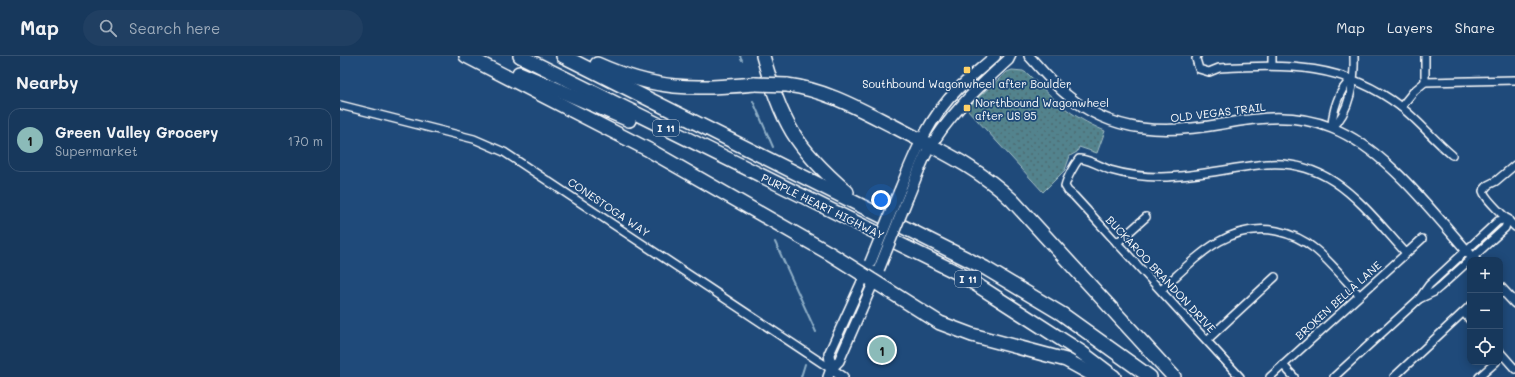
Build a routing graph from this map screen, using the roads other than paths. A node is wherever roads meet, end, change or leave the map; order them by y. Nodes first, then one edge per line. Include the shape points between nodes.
1 (466, 56) edge
2 (485, 56) edge
3 (520, 56) edge
4 (563, 56) edge
5 (580, 56) edge
6 (763, 56) edge
7 (995, 56) edge
8 (1010, 56) edge
9 (1029, 56) edge
10 (1197, 56) edge
11 (1272, 56) edge
12 (1354, 56) edge
13 (1425, 56) edge
14 (1272, 65) junction
15 (1351, 80) junction
16 (1515, 80) edge
17 (1425, 82) junction
18 (340, 105) edge
19 (1401, 107) junction
20 (1332, 128) junction
21 (926, 142) junction
22 (1452, 155) dead end
23 (1515, 164) edge
24 (812, 201) junction
25 (862, 205) junction
26 (1146, 217) dead end
27 (1508, 219) junction
28 (1515, 227) edge
29 (1422, 239) dead end
30 (1117, 243) junction
31 (1406, 253) junction
32 (1471, 256) edge
33 (872, 272) junction
34 (1275, 278) dead end
35 (1161, 290) junction
36 (1503, 290) edge
37 (1359, 296) junction
38 (1515, 303) edge
39 (1467, 310) edge
40 (1464, 313) junction
41 (1467, 316) edge
42 (1206, 340) junction
43 (1503, 357) edge
44 (1283, 365) junction
45 (1493, 365) edge
46 (1515, 368) edge
47 (829, 373) edge
48 (1279, 374) edge
49 (843, 377) edge
50 (1097, 377) edge
51 (1114, 377) edge
52 (1150, 377) edge
53 (1174, 377) edge
54 (1240, 377) edge
55 (1270, 377) edge
56 (1294, 377) edge
57 (1334, 377) edge
58 (1394, 377) edge
59 (1479, 377) edge

1 - 33 highway via 642,146
2 - 24 highway via 544,85 609,110
3 - 24 highway, PURPLE HEART HIGHWAY / I 11
4 - 25 highway, PURPLE HEART HIGHWAY / I 11
5 - 21 highway, bridge via 624,76 659,85 694,89 755,84 787,85 810,90 840,100
6 - 25 highway via 776,101 794,136 813,161
7 - 21 main road via 958,89 940,110
8 - 21 main road
9 - 20 street, OLD VEGAS TRAIL via 1068,97 1091,111 1142,129 1177,130 1273,117 1304,119
10 - 14 street via 1200,69 1209,72 1219,68
11 - 14 street
12 - 15 street
13 - 17 street
14 - 15 street via 1317,69
15 - 19 street via 1372,88
15 - 20 street via 1352,88 1340,120
16 - 17 street
17 - 19 street
18 - 47 street, CONESTOGA WAY via 490,144
19 - 22 street
20 - 32 street, OLD VEGAS TRAIL via 1366,145 1383,160
21 - 33 main road, bridge
21 - 53 highway via 1000,189
23 - 27 street via 1483,191 1486,199
24 - 51 highway, PURPLE HEART HIGHWAY / I 11 via 960,274 1081,352
25 - 52 highway, PURPLE HEART HIGHWAY / I 11 via 1035,296
26 - 30 street
27 - 28 street
27 - 32 street via 1498,221
29 - 31 street, BROKEN BELLA LANE
30 - 31 street, BUCKAROO BRANDON DRIVE via 1065,186 1079,159 1129,174 1160,177 1189,176 1271,163 1299,166 1323,174 1350,192
30 - 35 street, BUCKAROO BRANDON DRIVE
31 - 37 street, BROKEN BELLA LANE
32 - 57 street via 1428,285 1419,299
33 - 47 street via 839,361
33 - 50 highway via 940,323 1066,360
34 - 42 street
35 - 37 street via 1218,241 1240,232 1262,229 1282,232 1306,242 1321,254
35 - 42 street, BUCKAROO BRANDON DRIVE
36 - 38 street
37 - 44 street, BROKEN BELLA LANE
39 - 40 street
40 - 41 street
40 - 58 street
42 - 54 street, BUCKAROO BRANDON DRIVE
43 - 46 street
44 - 48 street, BROKEN BELLA LANE
44 - 56 street
45 - 59 street
47 - 49 street, CONESTOGA WAY
48 - 55 street, BROKEN BELLA LANE

